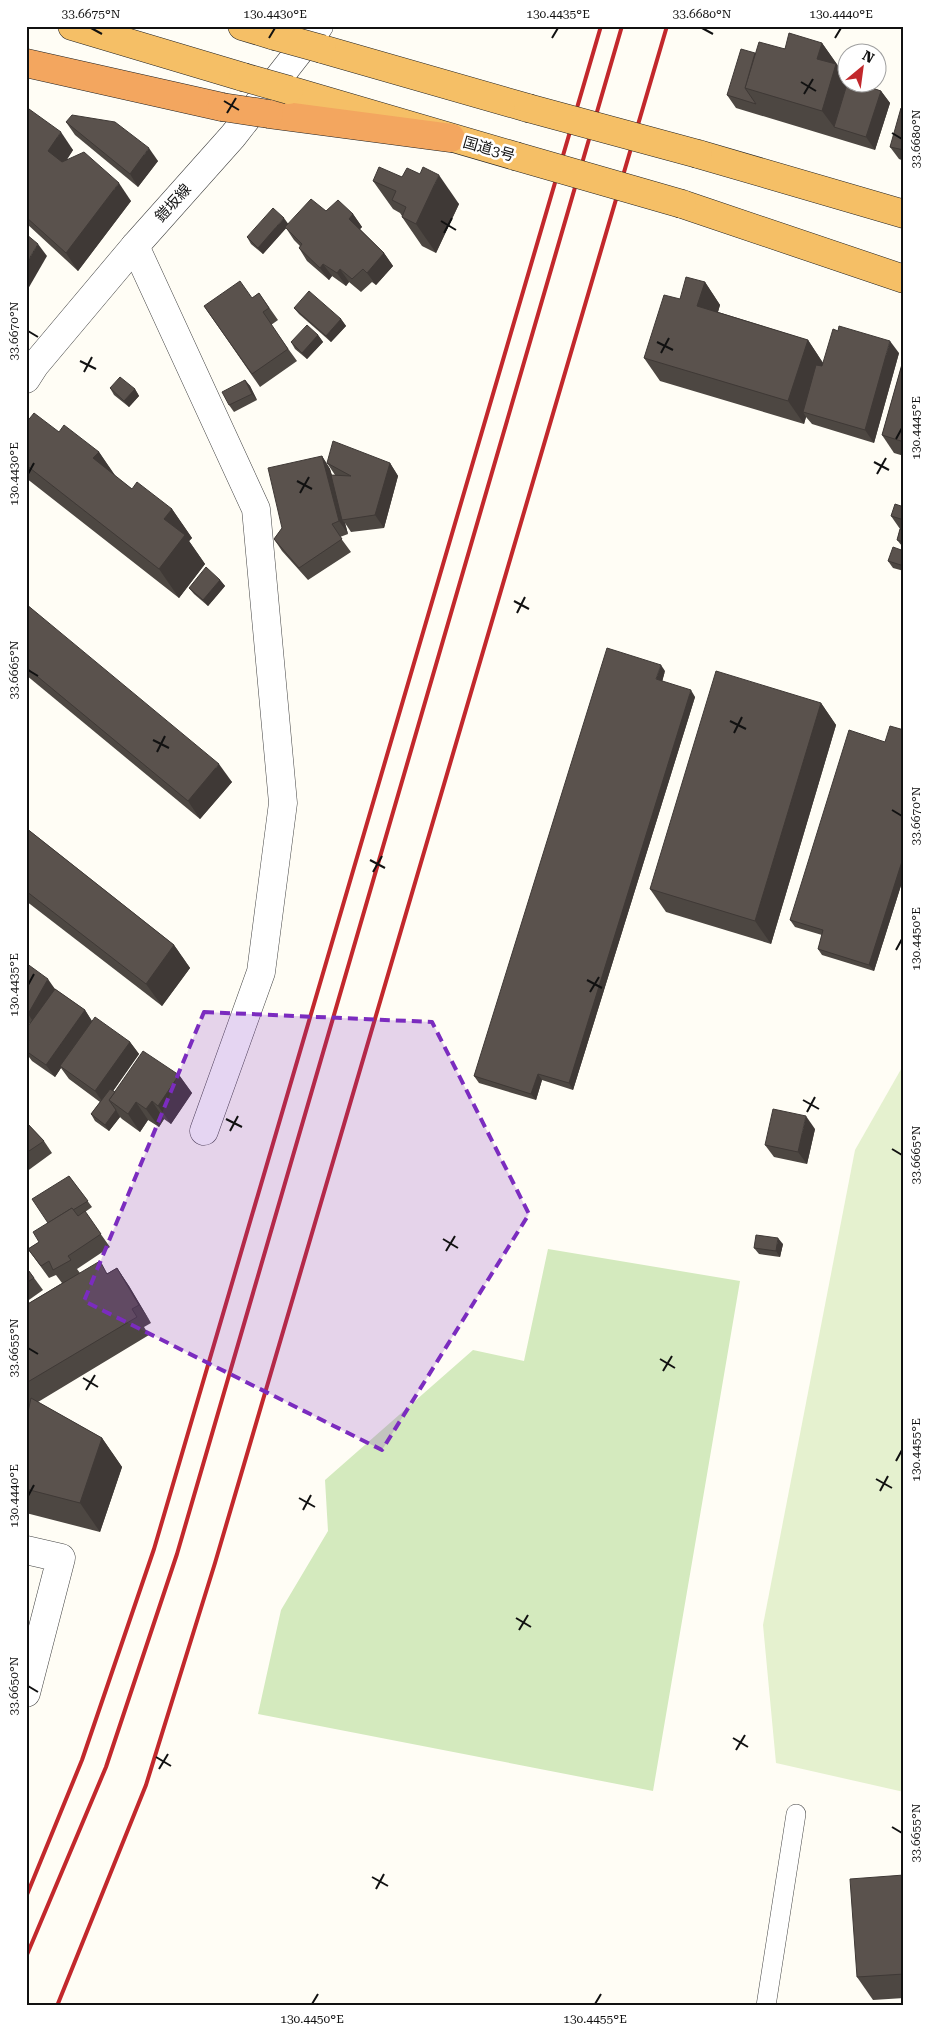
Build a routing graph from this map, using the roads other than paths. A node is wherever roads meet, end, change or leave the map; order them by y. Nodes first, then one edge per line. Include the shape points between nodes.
1 (72, 26) edge
2 (242, 26) edge
3 (320, 38) edge
4 (26, 63) edge
5 (451, 138) junction
6 (904, 214) edge
7 (135, 246) junction
8 (904, 279) edge
9 (26, 379) edge
10 (204, 1131) dead end
11 (26, 1550) edge
12 (26, 1693) edge
13 (796, 1814) dead end
14 (766, 2006) edge

1 - 5 highway, 国道3号, bridge
2 - 3 highway, bridge via 275,36
3 - 6 highway, bridge via 528,108
3 - 7 street, 鎧坂線
4 - 5 highway, bridge via 222,107
5 - 8 highway, 国道3号, bridge via 682,204
7 - 9 street, 鎧坂線
7 - 10 street via 256,509 283,803 261,972
11 - 12 street via 61,1558
13 - 14 lane

